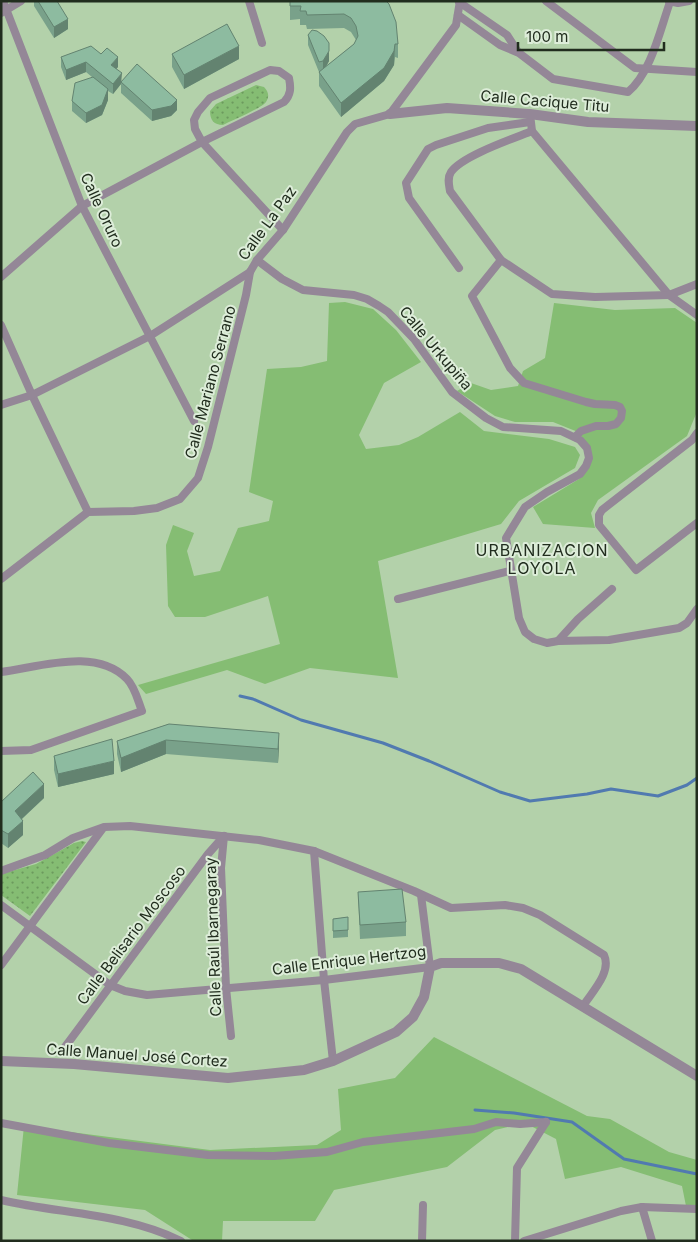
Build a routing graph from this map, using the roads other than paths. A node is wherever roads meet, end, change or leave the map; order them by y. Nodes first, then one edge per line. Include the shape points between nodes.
1 (3, 1) edge
2 (21, 1) edge
3 (249, 1) edge
4 (546, 1) edge
5 (670, 1) edge
6 (689, 1) edge
7 (460, 2) edge
8 (4, 11) edge
9 (458, 15) junction
10 (262, 43) dead end
11 (519, 53) junction
12 (646, 69) junction
13 (697, 72) edge
14 (390, 114) junction
15 (530, 118) junction
16 (697, 126) edge
17 (532, 131) junction
18 (202, 142) junction
19 (82, 206) junction
20 (283, 230) junction
21 (257, 260) junction
22 (501, 260) junction
23 (459, 268) dead end
24 (250, 272) junction
25 (1, 278) edge
26 (697, 284) edge
27 (669, 295) junction
28 (697, 315) edge
29 (1, 325) edge
30 (150, 336) junction
31 (32, 396) junction
32 (1, 405) edge
33 (194, 421) dead end
34 (697, 433) edge
35 (575, 437) junction
36 (88, 512) junction
37 (697, 523) edge
38 (510, 571) junction
39 (1, 579) edge
40 (612, 589) dead end
41 (398, 598) dead end
42 (697, 609) edge
43 (558, 641) junction
44 (1, 672) edge
45 (1, 751) edge
46 (104, 828) junction
47 (224, 836) junction
48 (314, 851) junction
49 (1, 871) edge
50 (421, 894) junction
51 (1, 904) edge
52 (30, 926) junction
53 (1, 965) edge
54 (430, 967) junction
55 (324, 980) junction
56 (110, 985) junction
57 (226, 988) junction
58 (583, 1006) junction
59 (232, 1036) dead end
60 (62, 1052) dead end
61 (1, 1061) edge
62 (333, 1061) junction
63 (697, 1076) edge
64 (1, 1123) edge
65 (1, 1200) edge
66 (423, 1205) dead end
67 (642, 1207) junction
68 (697, 1209) edge
69 (181, 1241) edge
70 (422, 1241) edge
71 (515, 1241) edge
72 (524, 1241) edge
73 (652, 1241) edge

1 - 8 street, Calle Oruro
2 - 8 street
3 - 10 street
4 - 12 street via 635,68
5 - 6 street
5 - 12 street
7 - 9 street
7 - 11 street via 507,35
8 - 19 street, Calle Oruro
9 - 11 street via 500,45
9 - 14 street via 456,25
11 - 12 street via 553,79 628,92
12 - 13 street
14 - 15 street, Calle Cacique Titu via 447,108
14 - 20 street, Calle La Paz via 355,124 347,132
15 - 16 street, Calle Cacique Titu
15 - 17 street
15 - 23 street via 488,128 428,149 406,184 409,198
17 - 22 street via 467,159 451,172 448,181 450,191
17 - 27 street
18 - 18 street via 194,120 210,98 270,70 279,70 289,78 290,91 284,102
18 - 19 street
18 - 20 street
19 - 25 street
19 - 30 street, Calle Oruro
20 - 21 street, Calle La Paz
21 - 24 street, Calle La Paz
21 - 35 street, Calle Urkupiña via 291,286 354,295 388,312 414,339 452,392 486,418 503,427 561,431
22 - 27 street via 552,294 595,297
22 - 35 street via 472,296 510,368 524,383 596,404 615,405 622,411 616,424 596,426 581,431
24 - 30 street, Calle La Paz
24 - 36 street, Calle Mariano Serrano via 198,478 180,499 157,508
26 - 27 street
27 - 28 street
29 - 31 street
30 - 31 street, Calle La Paz
30 - 33 street, Calle Oruro
31 - 32 street, Calle La Paz
31 - 36 street
34 - 37 street via 602,510 598,519 599,525 636,570
35 - 38 street via 587,448 589,458 586,466 580,474 525,507 506,538
36 - 39 street
38 - 41 street
38 - 43 street via 525,632 546,643
40 - 43 street
42 - 43 street via 680,628 609,640
44 - 45 street via 92,662 116,670 129,681 142,711 31,750
46 - 47 street via 130,826
46 - 49 street via 73,838 44,855
46 - 52 street
47 - 48 street
47 - 56 street, Calle Belisario Moscoso
47 - 57 street, Calle Raúl Ibarnegaray via 221,868
48 - 50 street
48 - 55 street
50 - 54 street
50 - 58 street via 451,908 523,908 593,947 604,955 607,962 605,971
51 - 52 street, Calle Enrique Hertzog
52 - 53 street
52 - 56 street, Calle Enrique Hertzog
54 - 55 street, Calle Enrique Hertzog
54 - 58 street, Calle Enrique Hertzog via 441,963 499,963 521,969
54 - 62 street, Calle Manuel José Cortez via 424,997 413,1017 396,1032
55 - 57 street, Calle Enrique Hertzog
55 - 62 street
56 - 57 street, Calle Enrique Hertzog via 125,992 147,995
56 - 60 street, Calle Belisario Moscoso
57 - 59 street, Calle Raúl Ibarnegaray
58 - 63 street, Calle Enrique Hertzog
61 - 62 street, Calle Manuel José Cortez via 228,1078 304,1070
64 - 71 street via 109,1143 198,1154 274,1156 328,1152 363,1142 474,1129 496,1122 546,1122 517,1168
65 - 69 street via 116,1220 162,1232
66 - 70 street
67 - 68 street
67 - 72 street
67 - 73 street

